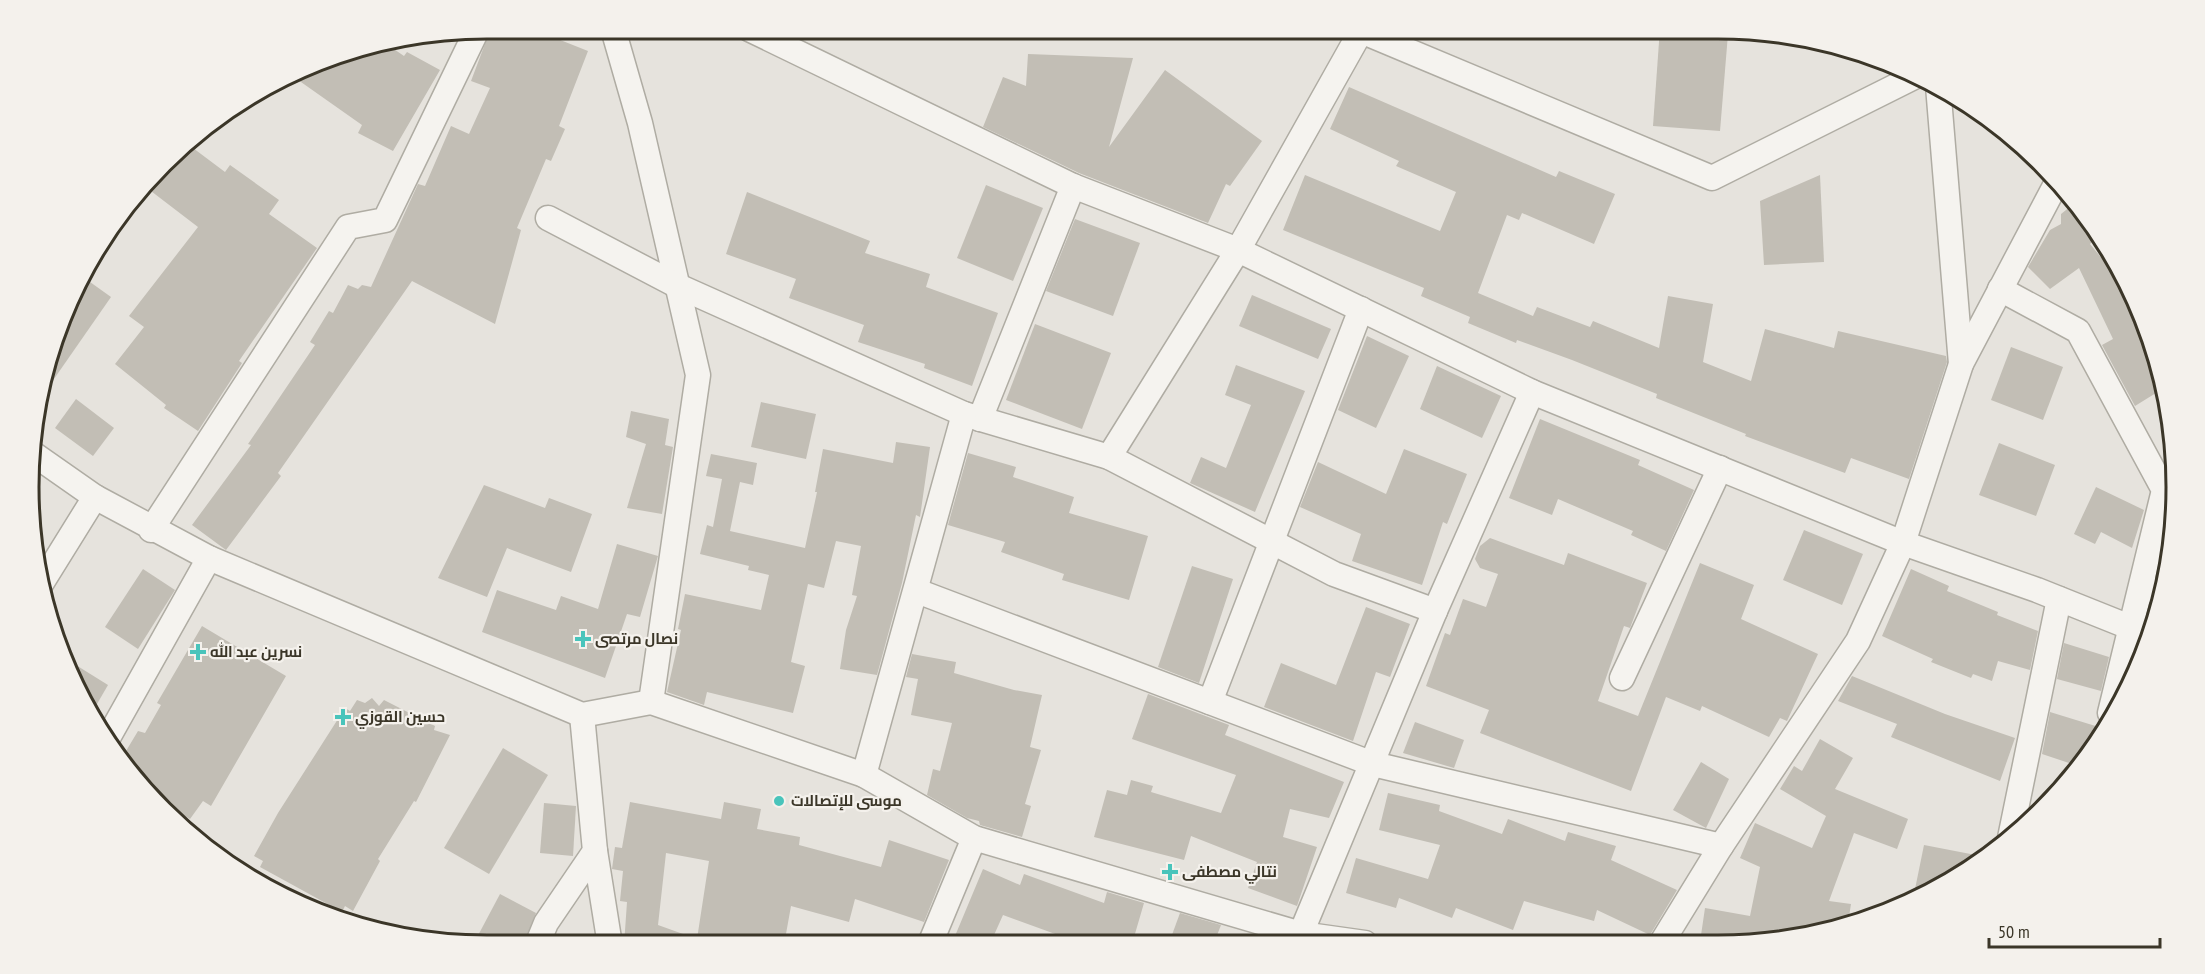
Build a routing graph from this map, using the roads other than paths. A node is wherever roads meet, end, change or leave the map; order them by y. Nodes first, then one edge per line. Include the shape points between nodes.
1 (615, 39) edge
2 (771, 39) edge
3 (1357, 39) edge
4 (1380, 39) edge
5 (472, 40) edge
6 (1906, 81) edge
7 (1939, 97) edge
8 (1072, 186) junction
9 (2053, 190) edge
10 (548, 218) dead end
11 (1239, 250) junction
12 (678, 286) junction
13 (2000, 289) junction
14 (1361, 309) junction
15 (1961, 364) junction
16 (1532, 392) junction
17 (972, 416) junction
18 (1109, 457) junction
19 (40, 459) edge
20 (1720, 468) junction
21 (94, 498) junction
22 (151, 530) junction
23 (1272, 542) junction
24 (1903, 543) junction
25 (209, 558) junction
26 (48, 573) edge
27 (2152, 590) edge
28 (917, 591) junction
29 (2059, 598) junction
30 (1435, 611) junction
31 (2132, 628) junction
32 (1622, 678) dead end
33 (2115, 695) edge
34 (651, 702) junction
35 (1210, 702) junction
36 (582, 715) junction
37 (112, 731) edge
38 (1373, 765) junction
39 (864, 775) junction
40 (2013, 824) edge
41 (974, 838) junction
42 (1721, 846) junction
43 (596, 851) junction
44 (541, 935) edge
45 (609, 935) edge
46 (934, 935) edge
47 (1286, 935) edge
48 (1301, 935) edge
49 (1666, 935) edge

1 - 12 street via 640,123
2 - 8 street
3 - 11 street
4 - 6 street via 1712,178
5 - 22 street via 385,220 348,227
7 - 15 street
8 - 11 street
8 - 17 street
9 - 13 street
10 - 12 street
11 - 14 street
11 - 18 street
12 - 17 street
12 - 34 street via 698,375
13 - 15 street
13 - 27 street via 2079,331 2164,490
14 - 16 street
14 - 23 street
15 - 24 street
16 - 20 street
16 - 30 street
17 - 18 street
17 - 28 street
18 - 23 street
19 - 21 street
20 - 24 street
20 - 32 street
21 - 22 street
21 - 26 street
22 - 25 street
23 - 30 street via 1335,574
23 - 35 street
24 - 29 street
24 - 42 street via 1858,641
25 - 36 street
25 - 37 street
27 - 31 street
28 - 35 street
28 - 39 street
29 - 31 street
29 - 40 street
30 - 38 street
31 - 33 street
34 - 36 street
34 - 39 street
35 - 38 street
36 - 43 street
38 - 42 street
38 - 48 street
39 - 41 street
41 - 46 street
41 - 47 street
42 - 49 street
43 - 44 street
43 - 45 street

